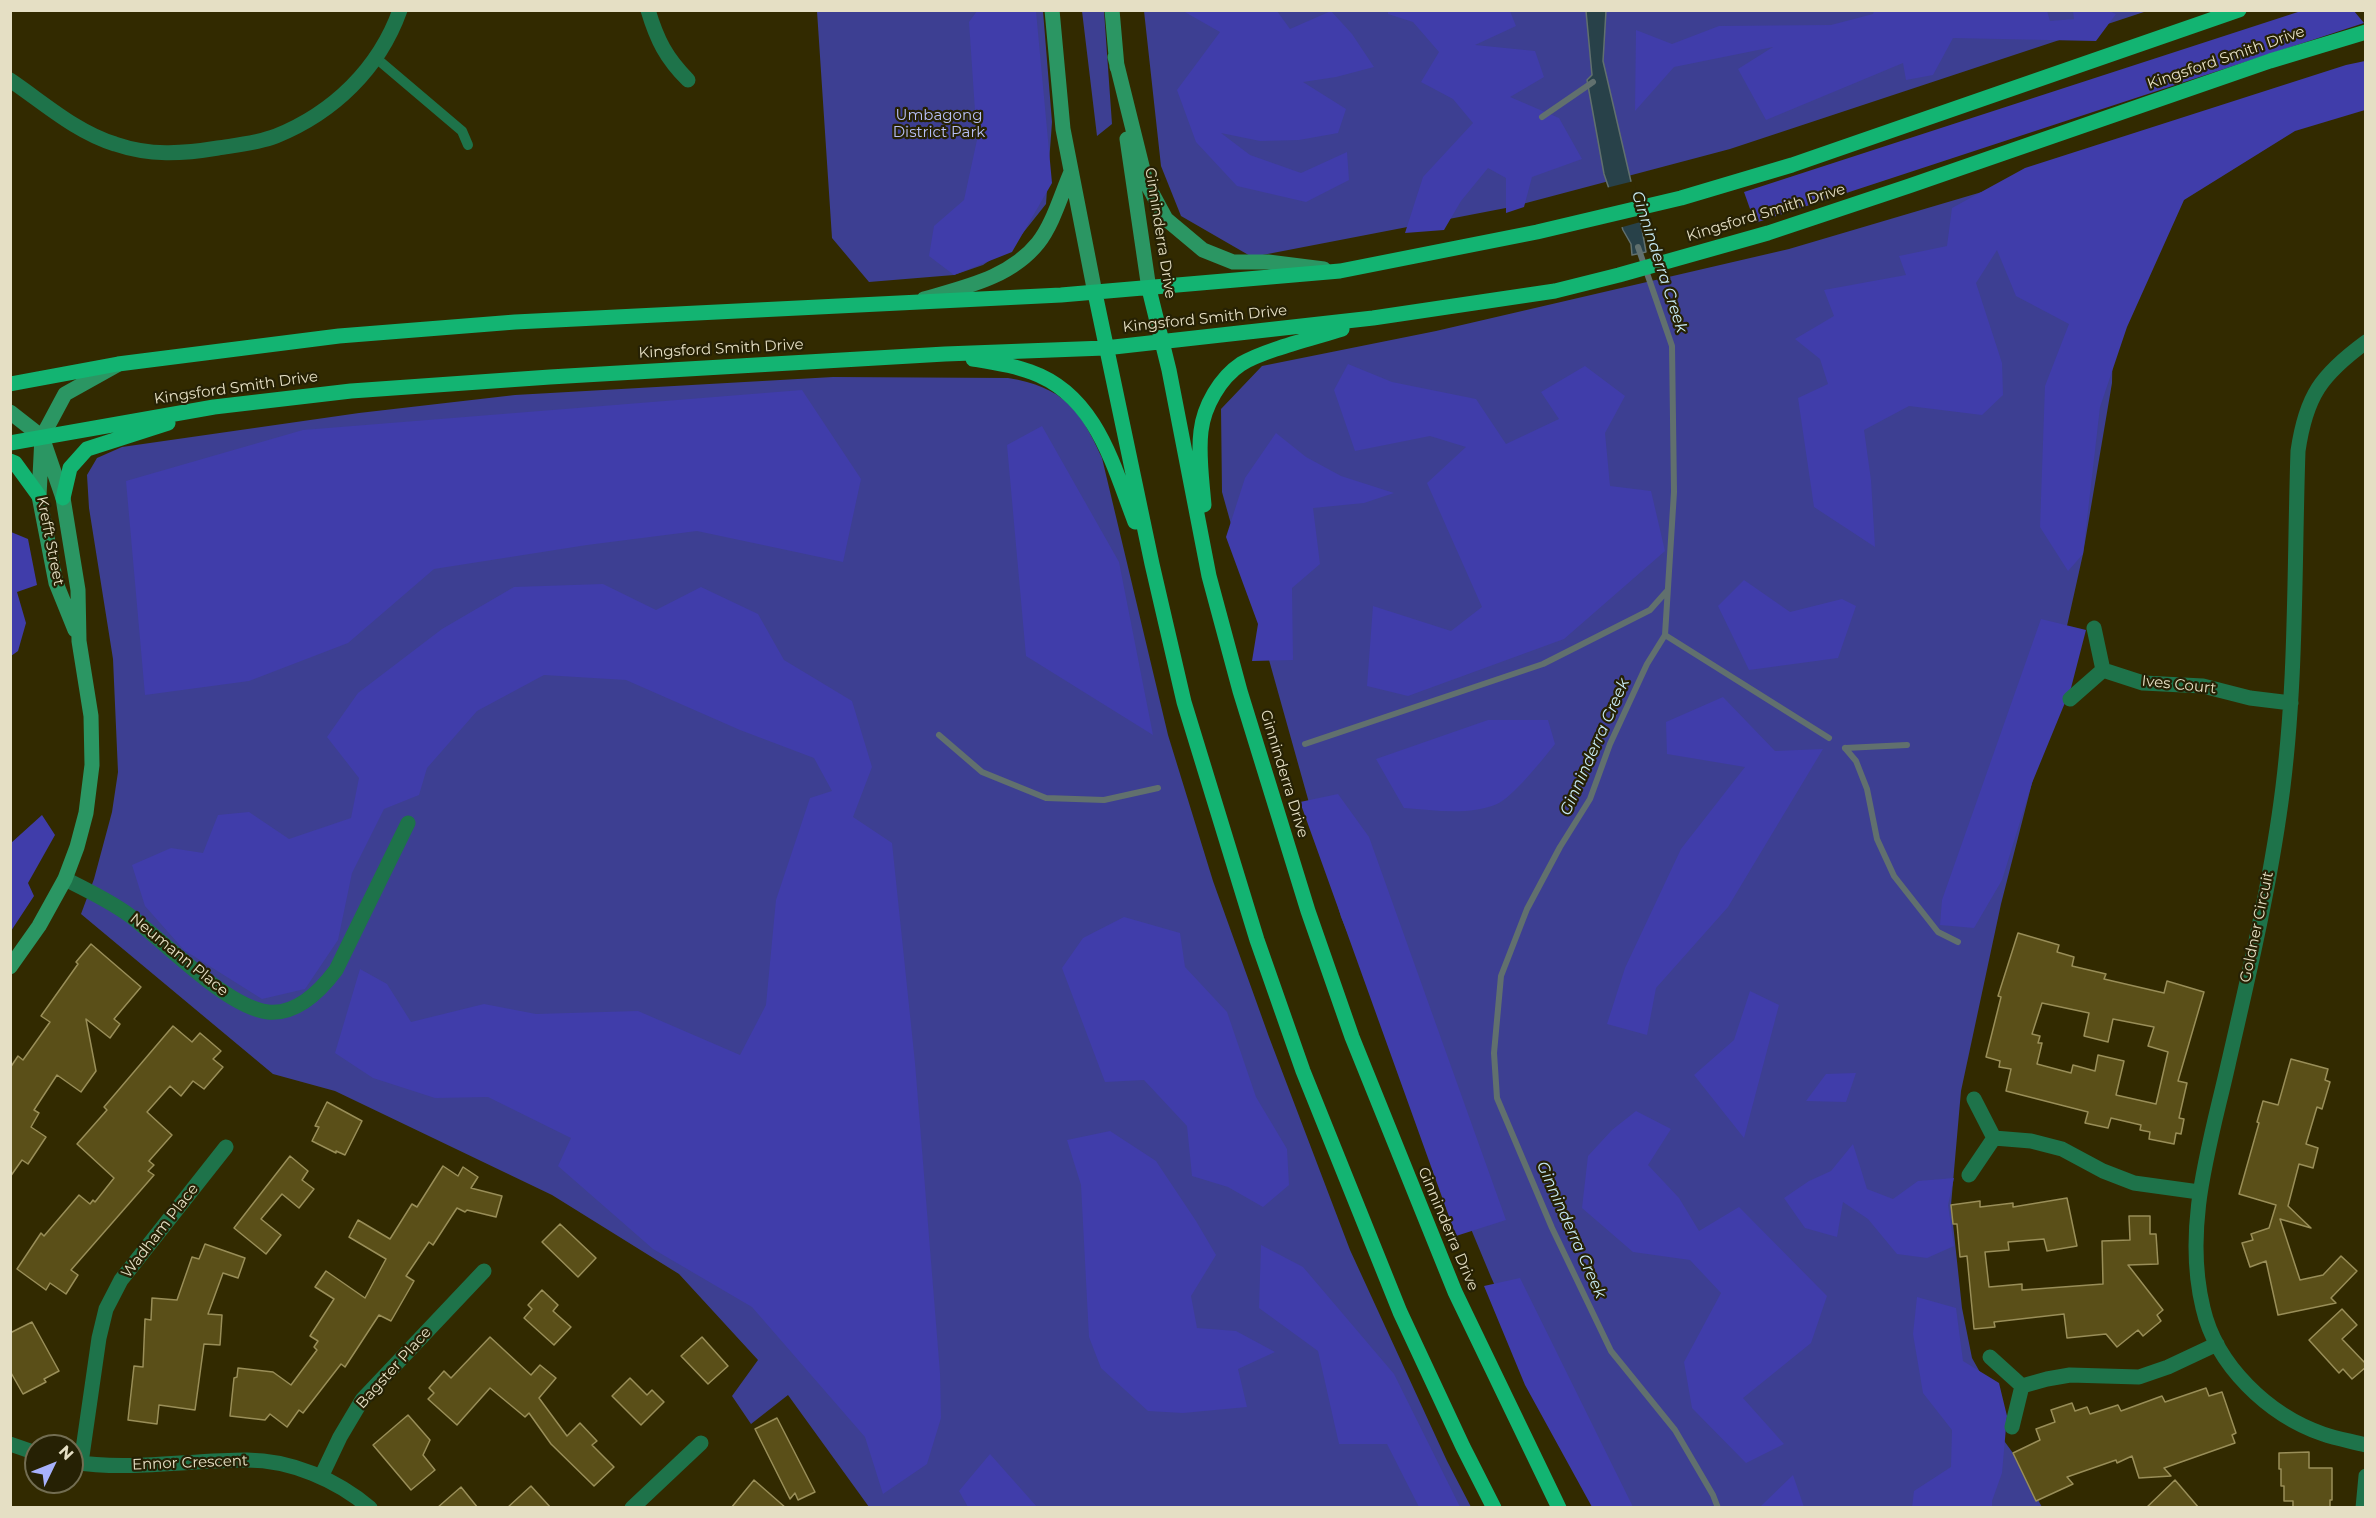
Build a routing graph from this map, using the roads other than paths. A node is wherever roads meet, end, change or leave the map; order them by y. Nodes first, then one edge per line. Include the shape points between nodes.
1 (400, 10) edge
2 (648, 10) edge
3 (1052, 10) edge
4 (1112, 10) edge
5 (2239, 10) edge
6 (2366, 32) edge
7 (1115, 57) junction
8 (376, 58) junction
9 (10, 80) edge
10 (688, 80) dead end
11 (468, 145) dead end
12 (1071, 172) junction
13 (1340, 271) junction
14 (1149, 289) junction
15 (1095, 293) junction
16 (913, 302) junction
17 (1373, 318) junction
18 (1161, 341) junction
19 (2366, 342) edge
20 (1106, 348) junction
21 (945, 354) junction
22 (118, 364) junction
23 (10, 384) edge
24 (214, 407) junction
25 (10, 412) edge
26 (42, 438) junction
27 (10, 442) edge
28 (10, 461) edge
29 (39, 496) junction
30 (63, 498) junction
31 (1152, 564) junction
32 (1209, 576) junction
33 (2094, 628) dead end
34 (79, 641) junction
35 (2103, 670) junction
36 (2070, 699) dead end
37 (2291, 703) junction
38 (408, 823) dead end
39 (65, 879) junction
40 (10, 968) edge
41 (1974, 1099) dead end
42 (1994, 1138) junction
43 (226, 1147) dead end
44 (1969, 1175) dead end
45 (2199, 1192) junction
46 (484, 1271) dead end
47 (2217, 1344) junction
48 (1990, 1357) dead end
49 (2022, 1386) junction
50 (2012, 1427) dead end
51 (81, 1434) edge
52 (701, 1443) dead end
53 (2366, 1445) edge
54 (84, 1462) edge
55 (2366, 1476) edge
56 (321, 1477) junction
57 (370, 1508) edge
58 (632, 1508) edge
59 (1494, 1508) edge
60 (1559, 1508) edge
61 (2363, 1508) edge

1 - 8 street
2 - 10 street via 656,37 670,62
3 - 12 main road
4 - 7 main road, Ginninderra Drive
5 - 13 main road via 1792,165 1681,198
6 - 17 main road, Kingsford Smith Drive via 1690,256 1555,291
7 - 13 main road via 1146,182 1166,219 1203,250 1233,262 1269,262
7 - 14 main road, Ginninderra Drive
8 - 9 street via 342,96 306,122 274,137 180,154 144,152 113,144 81,129
8 - 11 lane via 462,131
12 - 15 main road
12 - 16 main road via 1039,242 1021,261 990,278
13 - 14 main road
14 - 15 main road
14 - 18 main road, Ginninderra Drive
15 - 16 main road
15 - 20 main road
16 - 22 main road via 515,322 339,336
17 - 18 main road, Kingsford Smith Drive
17 - 32 main road via 1252,358 1235,368 1214,394 1201,428 1199,448
18 - 20 main road, Kingsford Smith Drive
18 - 32 main road, Ginninderra Drive
19 - 37 street, Goldner Circuit via 2325,377 2302,421
20 - 21 main road, Kingsford Smith Drive
20 - 31 main road
21 - 24 main road, Kingsford Smith Drive via 386,388
21 - 31 main road via 1033,373 1076,401 1105,443
22 - 23 main road
22 - 26 main road, Krefft Street via 64,394
24 - 26 main road, Kingsford Smith Drive
24 - 30 main road via 87,449 70,468
25 - 26 main road
26 - 27 main road, Kingsford Smith Drive
26 - 29 main road, Krefft Street
26 - 30 main road, Krefft Street
28 - 29 main road
29 - 34 main road, Krefft Street via 56,583
30 - 34 main road, Krefft Street via 78,590
31 - 59 main road via 1184,702 1257,940 1303,1071 1400,1312
32 - 60 main road, Ginninderra Drive via 1304,900 1352,1037 1455,1292
33 - 35 street
34 - 39 main road, Krefft Street via 91,716 93,765 86,813
35 - 36 street
35 - 37 street, Ives Court via 2143,683 2203,686
37 - 45 street, Goldner Circuit via 2281,801 2264,900
38 - 39 street, Neumann Place via 336,970 322,988 303,1002 270,1012 253,1008 224,992 128,914
39 - 40 main road, Krefft Street
41 - 42 street
42 - 44 street
42 - 45 street via 2062,1149 2134,1183
43 - 51 street, Wadham Place via 120,1280 106,1308
45 - 47 street, Goldner Circuit via 2196,1267 2203,1310
46 - 56 street, Bagster Place via 362,1400
47 - 49 street via 2139,1377 2070,1375
47 - 53 street, Goldner Circuit via 2239,1377 2275,1409 2322,1434
48 - 49 street
49 - 50 street
52 - 58 street
54 - 56 street, Ennor Crescent via 142,1466 249,1460 286,1465
55 - 61 street
56 - 57 street, Ennor Crescent

